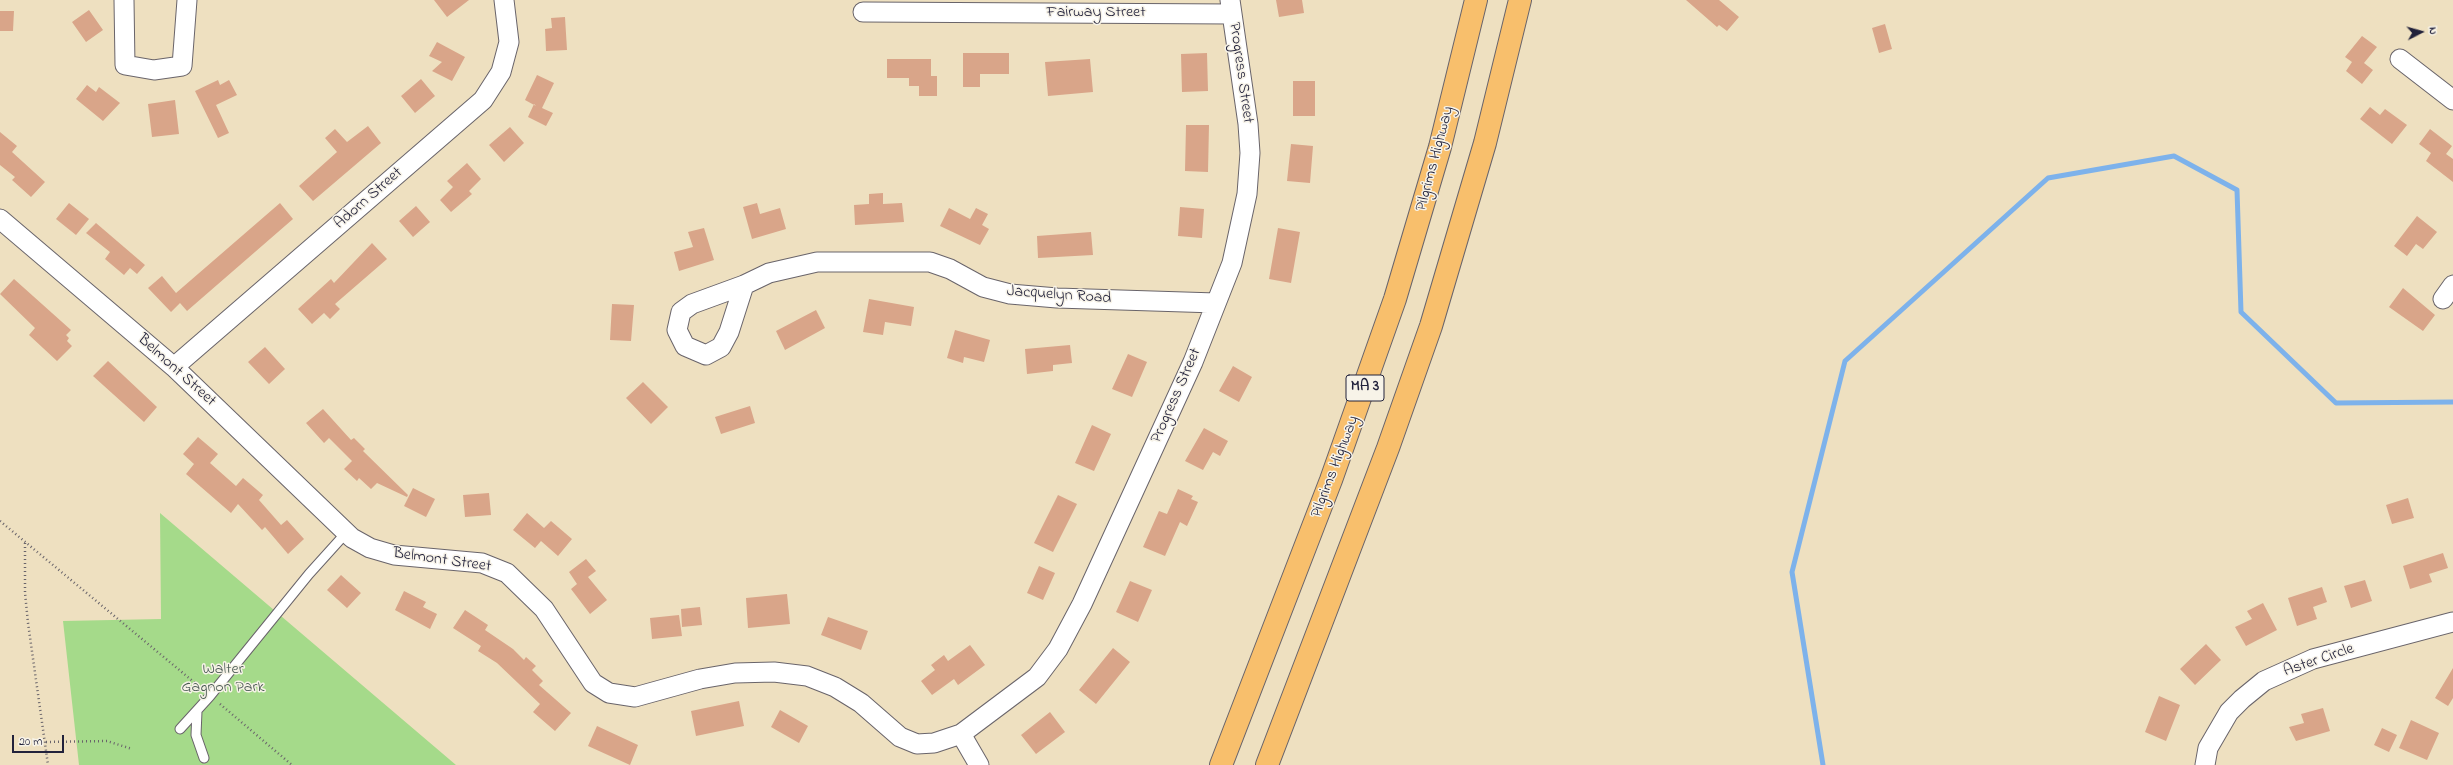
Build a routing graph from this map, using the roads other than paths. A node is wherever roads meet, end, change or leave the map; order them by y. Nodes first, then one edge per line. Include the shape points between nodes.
1 (124, 0) edge
2 (187, 0) edge
3 (504, 0) edge
4 (1476, 0) edge
5 (1520, 0) edge
6 (1231, 7) edge
7 (863, 12) dead end
8 (2400, 59) dead end
9 (2453, 100) edge
10 (0, 219) edge
11 (744, 285) dead end
12 (1216, 303) junction
13 (174, 367) junction
14 (346, 533) junction
15 (2453, 622) edge
16 (197, 711) junction
17 (180, 729) dead end
18 (961, 734) junction
19 (204, 758) dead end
20 (979, 765) edge
21 (1221, 765) edge
22 (1266, 765) edge
23 (2205, 765) edge

1 - 2 street via 125,65 154,70 182,66
3 - 13 street, Adorn Street via 509,42 500,72 483,100
4 - 21 highway, Pilgrims Highway / MA 3 via 1442,140 1395,299 1331,480
5 - 22 highway, MA 3 via 1485,143 1431,326 1391,442
6 - 7 street, Fairway Street
6 - 12 street, Progress Street via 1250,153 1247,194 1232,262
8 - 9 street
10 - 13 street, Belmont Street
11 - 12 street, Jacquelyn Road via 769,273 817,262 907,261 930,262 950,269 983,287 1010,294
12 - 18 street, Progress Street via 1190,370 1082,604 1058,649 1037,677
13 - 14 street, Belmont Street
14 - 16 lane via 309,574
14 - 18 street, Belmont Street via 370,548 394,555 482,564 507,573 544,609 593,683 609,693 635,697 700,679 735,673 774,672 807,676 836,687 862,703 900,737 917,744 950,739
15 - 23 street, Aster Circle via 2313,659 2264,681 2229,712 2208,748
16 - 17 lane
16 - 19 lane via 196,735
18 - 20 street

